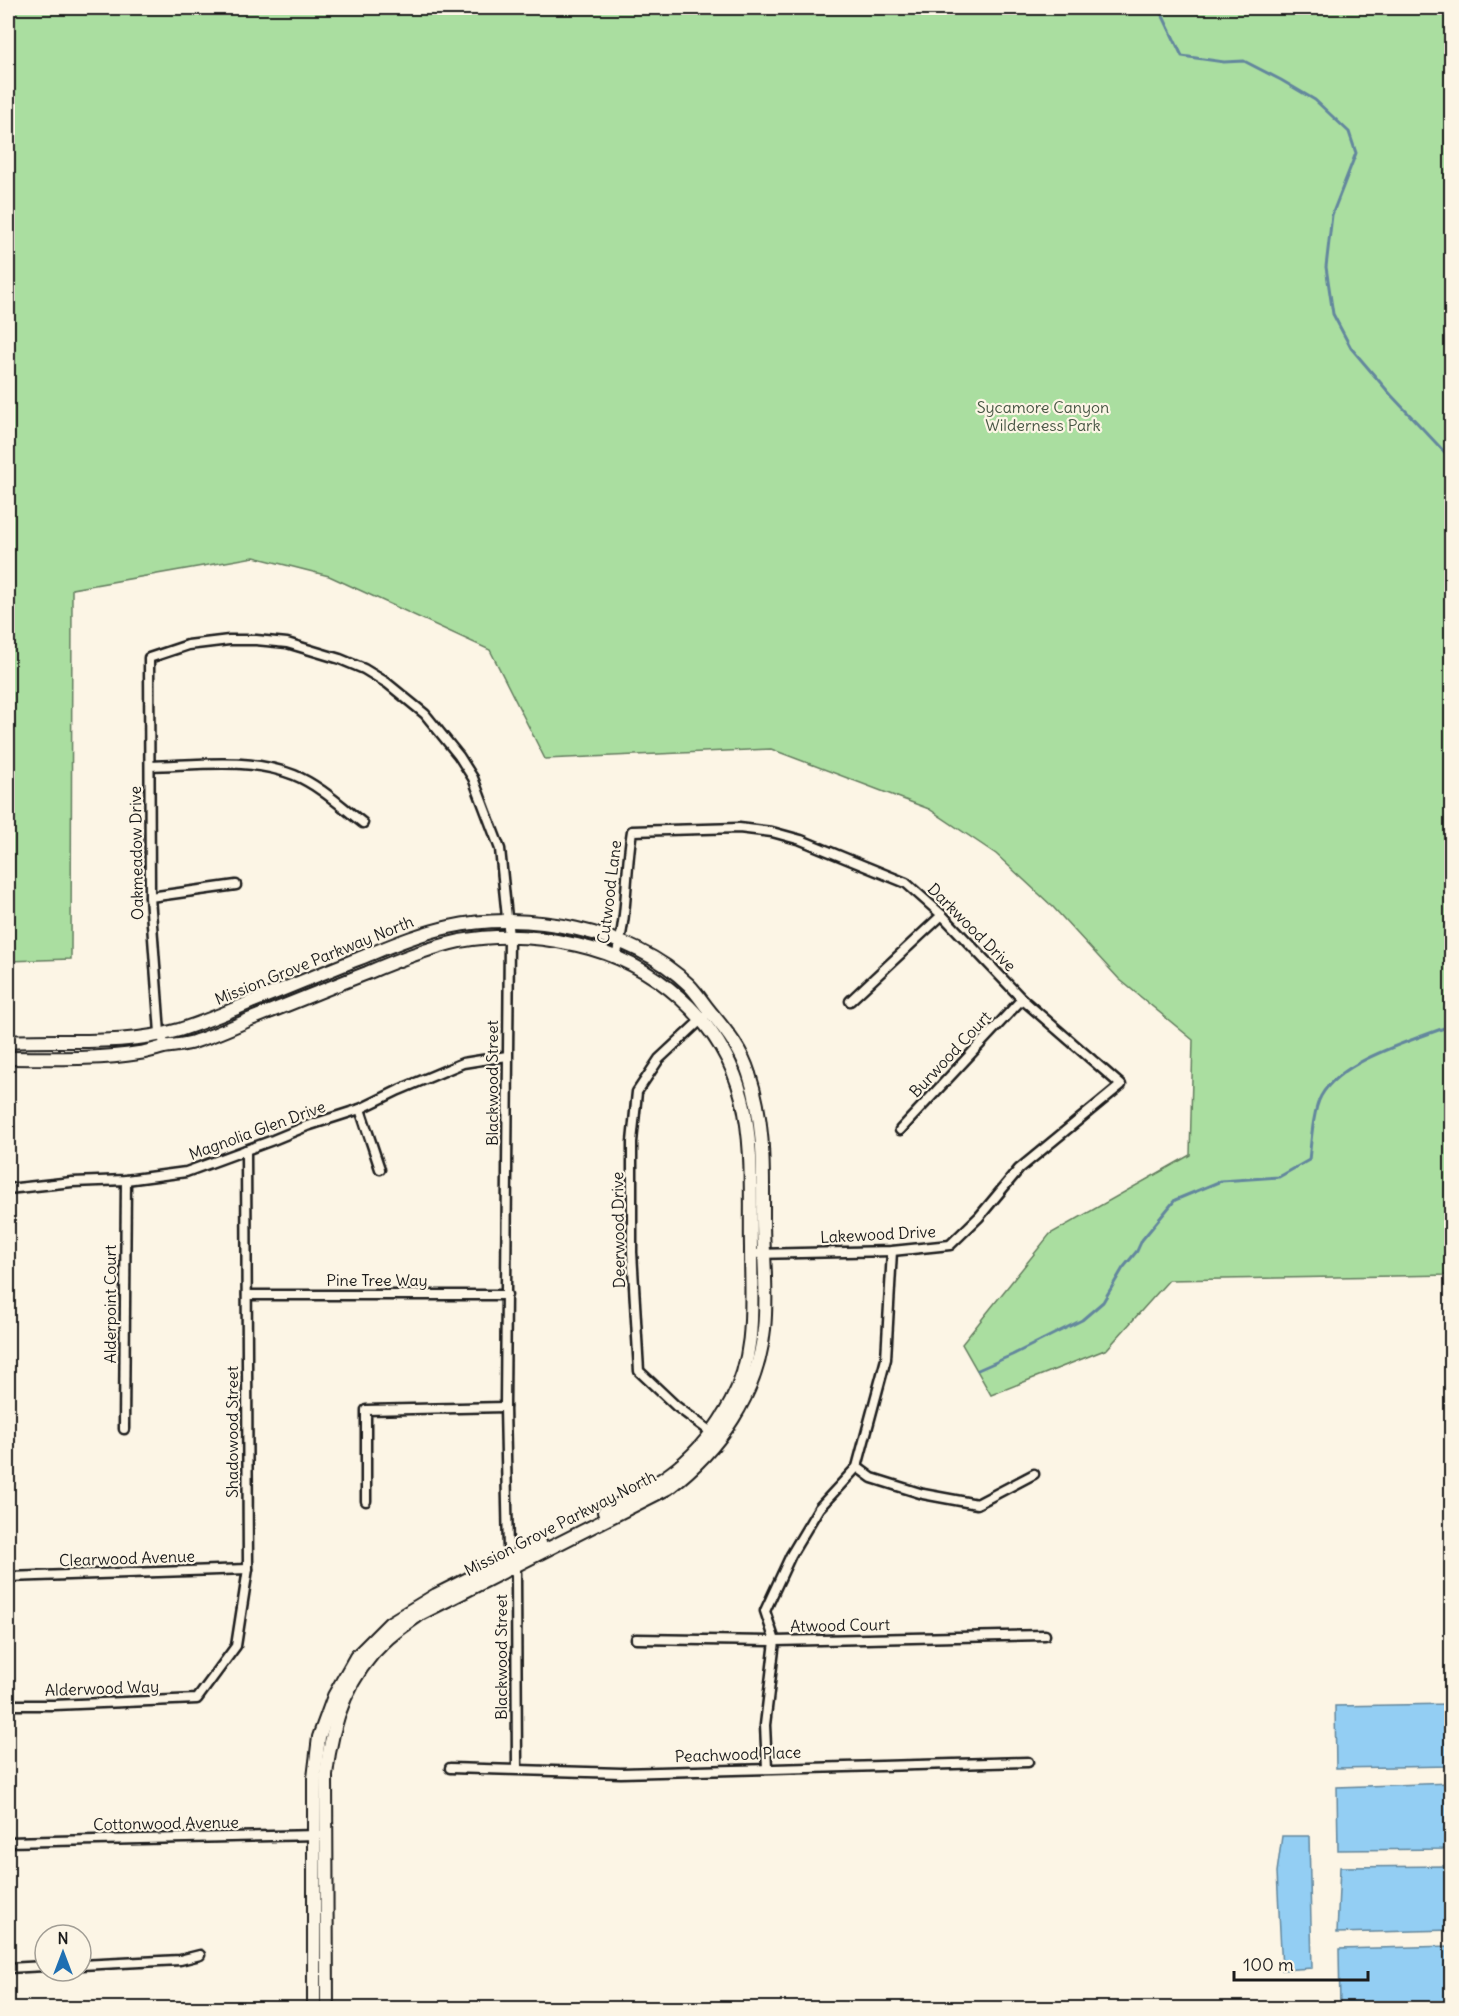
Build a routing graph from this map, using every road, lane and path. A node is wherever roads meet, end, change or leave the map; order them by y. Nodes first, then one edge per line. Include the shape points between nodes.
1 (149, 658) joint
2 (150, 766) junction
3 (363, 823) dead end
4 (632, 831) joint
5 (236, 885) dead end
6 (150, 897) junction
7 (942, 915) junction
8 (508, 922) junction
9 (509, 937) junction
10 (620, 943) junction
11 (616, 956) junction
12 (1022, 999) junction
13 (850, 1001) dead end
14 (705, 1016) junction
15 (160, 1033) junction
16 (8, 1042) edge
17 (165, 1047) junction
18 (507, 1056) junction
19 (8, 1058) edge
20 (1122, 1085) joint
21 (360, 1109) junction
22 (900, 1130) dead end
23 (246, 1150) junction
24 (380, 1169) dead end
25 (126, 1180) junction
26 (8, 1189) edge
27 (891, 1251) junction
28 (757, 1253) junction
29 (507, 1295) junction
30 (247, 1296) junction
31 (506, 1407) junction
32 (124, 1429) dead end
33 (716, 1436) junction
34 (857, 1467) junction
35 (1034, 1474) dead end
36 (366, 1501) dead end
37 (512, 1562) junction
38 (248, 1569) junction
39 (8, 1577) edge
40 (1045, 1635) dead end
41 (636, 1639) dead end
42 (775, 1641) junction
43 (197, 1699) joint
44 (8, 1705) edge
45 (1028, 1762) dead end
46 (450, 1768) dead end
47 (767, 1768) junction
48 (517, 1769) junction
49 (320, 1835) junction
50 (8, 1842) edge
51 (200, 1955) dead end
52 (93, 1964) edge
53 (33, 1967) edge
54 (8, 1968) edge
55 (314, 2008) edge
56 (327, 2008) edge

1 - 2 street, Oakmeadow Drive
1 - 8 street, Blackwood Street via 188,645 219,641 288,643 340,659 387,683 425,714 473,778 500,849
2 - 3 street via 269,767 316,787
2 - 6 street, Oakmeadow Drive
4 - 7 street, Darkwood Drive via 739,828 801,840 906,883
4 - 10 street, Cutwood Lane
5 - 6 street
6 - 15 street, Oakmeadow Drive
7 - 12 street, Darkwood Drive
7 - 13 street
8 - 9 street, Blackwood Street
8 - 10 street, Mission Grove Parkway North via 583,930
8 - 15 street, Mission Grove Parkway North via 452,926 406,939 218,1016
9 - 11 street, Mission Grove Parkway North via 551,939
9 - 17 street, Mission Grove Parkway North via 435,947 195,1042
9 - 18 street, Blackwood Street
10 - 11 street, Cutwood Lane
10 - 14 street, Mission Grove Parkway North via 640,951 689,985
11 - 14 street, Mission Grove Parkway North via 644,970
12 - 20 street, Darkwood Drive
12 - 22 street, Burwood Court
14 - 28 street, Mission Grove Parkway North via 730,1036 754,1092 762,1137
14 - 33 street, Deerwood Drive via 659,1059 638,1092 632,1142 632,1252 639,1371
15 - 16 street, Mission Grove Parkway North via 112,1040
15 - 17 street, Oakmeadow Drive
17 - 19 street, Mission Grove Parkway North via 118,1056
18 - 21 street, Magnolia Glen Drive via 463,1063
18 - 29 street, Blackwood Street
20 - 27 street, Lakewood Drive via 1019,1169 950,1245
21 - 23 street, Magnolia Glen Drive
21 - 24 street
23 - 25 street, Magnolia Glen Drive via 186,1172
23 - 30 street, Shadowood Street
25 - 26 street, Magnolia Glen Drive
25 - 32 street, Alderpoint Court
27 - 28 street, Lakewood Drive
27 - 34 street via 886,1359
28 - 33 street, Mission Grove Parkway North via 765,1328 757,1367 740,1408
29 - 30 street, Pine Tree Way
29 - 31 street, Blackwood Street
30 - 38 street, Shadowood Street
31 - 36 street via 366,1410
31 - 37 street, Blackwood Street via 508,1551
33 - 37 street, Mission Grove Parkway North via 701,1461 668,1488
34 - 35 street via 872,1478 923,1494 977,1504
34 - 42 street via 819,1508 790,1555 765,1611
37 - 48 street, Blackwood Street via 516,1573
37 - 49 street, Mission Grove Parkway North via 420,1614 370,1657 346,1696 331,1739
38 - 39 street, Clearwood Avenue
38 - 43 street, Shadowood Street via 236,1646
40 - 42 street, Atwood Court
41 - 42 street, Atwood Court
42 - 47 street via 765,1725
43 - 44 street, Alderwood Way
45 - 47 street, Peachwood Place
46 - 48 street, Peachwood Place
47 - 48 street, Peachwood Place via 621,1773
49 - 50 street, Cottonwood Avenue
49 - 55 street, Mission Grove Parkway North
49 - 56 street, Mission Grove Parkway North
51 - 52 street via 180,1960
53 - 54 street

